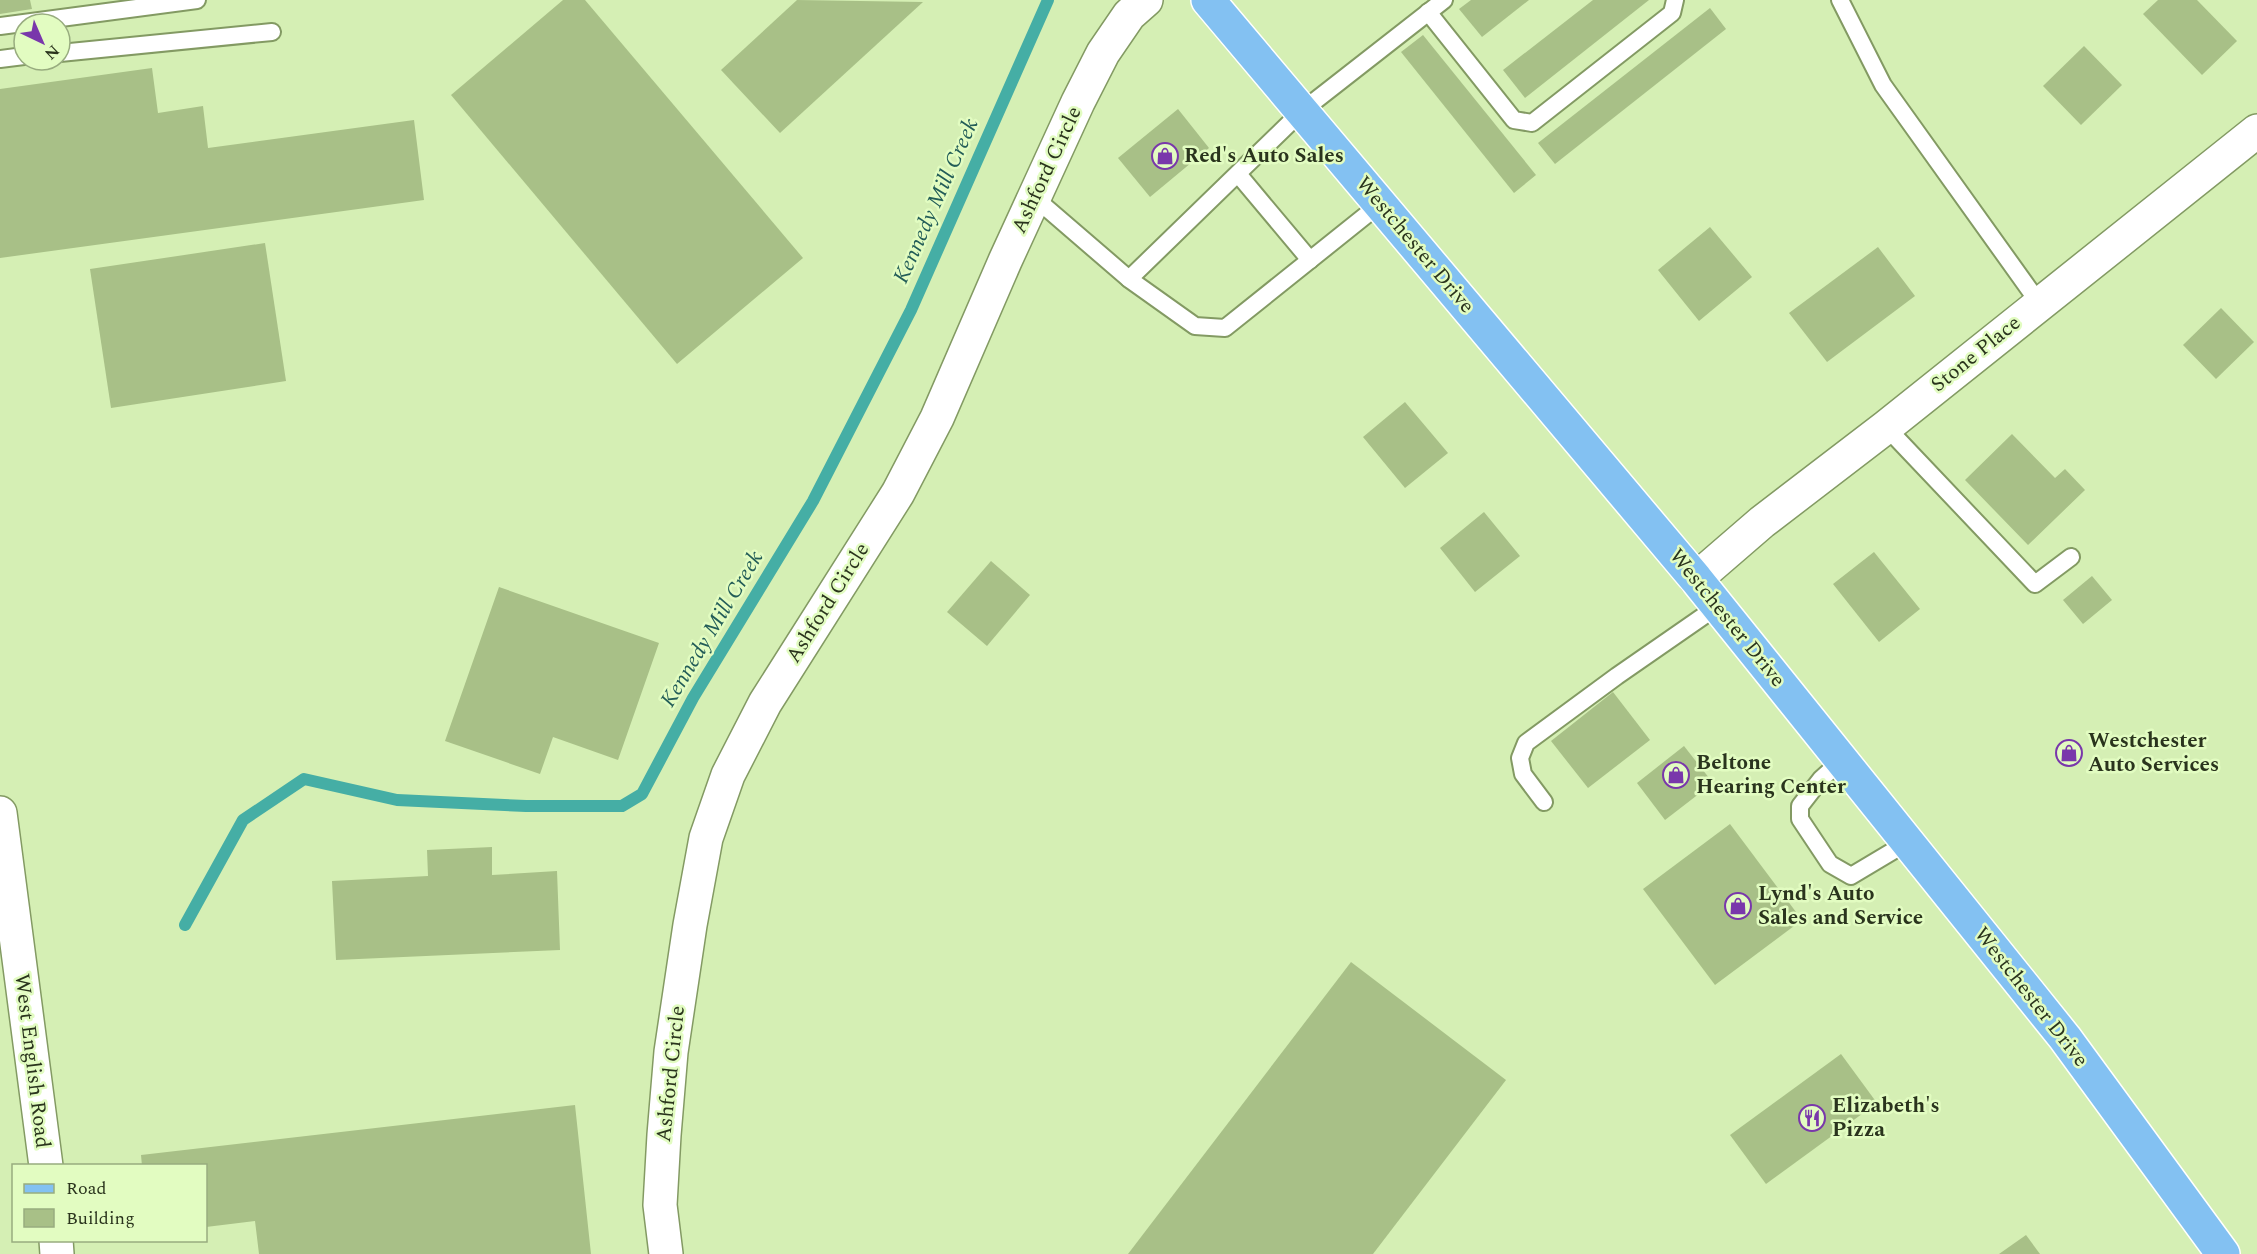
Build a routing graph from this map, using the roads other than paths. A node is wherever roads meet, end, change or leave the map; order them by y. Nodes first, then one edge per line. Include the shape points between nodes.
1 (197, 0) edge
2 (1146, 0) edge
3 (1444, 0) edge
4 (1675, 0) edge
5 (1840, 0) edge
6 (1216, 3) edge
7 (1428, 12) junction
8 (0, 26) edge
9 (272, 32) dead end
10 (72, 52) edge
11 (1302, 111) junction
12 (2257, 131) edge
13 (1238, 174) junction
14 (1035, 198) junction
15 (1380, 204) junction
16 (1310, 260) junction
17 (1129, 279) junction
18 (2039, 303) junction
19 (1886, 427) junction
20 (2072, 557) dead end
21 (1696, 579) junction
22 (1718, 606) junction
23 (1842, 760) junction
24 (1544, 802) dead end
25 (0, 813) edge
26 (1908, 842) junction
27 (46, 1164) edge
28 (666, 1254) edge
29 (2223, 1254) edge

1 - 8 lane
2 - 14 street, Ashford Circle via 1129,15 1103,53
3 - 7 lane
4 - 7 lane via 1672,13 1532,123 1514,120
5 - 18 lane via 1883,84
6 - 11 main road, Westchester Drive
7 - 11 lane
9 - 10 lane
11 - 13 lane
11 - 15 main road, Westchester Drive
12 - 18 street, Stone Place
13 - 16 lane
13 - 17 lane
14 - 17 lane
14 - 28 street, Ashford Circle via 928,437 898,493 765,703 728,775 706,838 671,1052 660,1205
15 - 16 lane
15 - 21 main road, Westchester Drive
16 - 17 lane via 1225,328 1195,326
18 - 19 street, Stone Place
19 - 20 lane via 2036,584
19 - 21 street, Stone Place via 1762,522
21 - 22 main road, Westchester Drive
22 - 23 main road, Westchester Drive
22 - 24 lane via 1526,743 1520,758 1523,774
23 - 26 main road, Westchester Drive
23 - 26 lane via 1800,806 1800,819 1830,864 1851,876
25 - 27 street, West English Road
26 - 29 main road, Westchester Drive via 2065,1038

